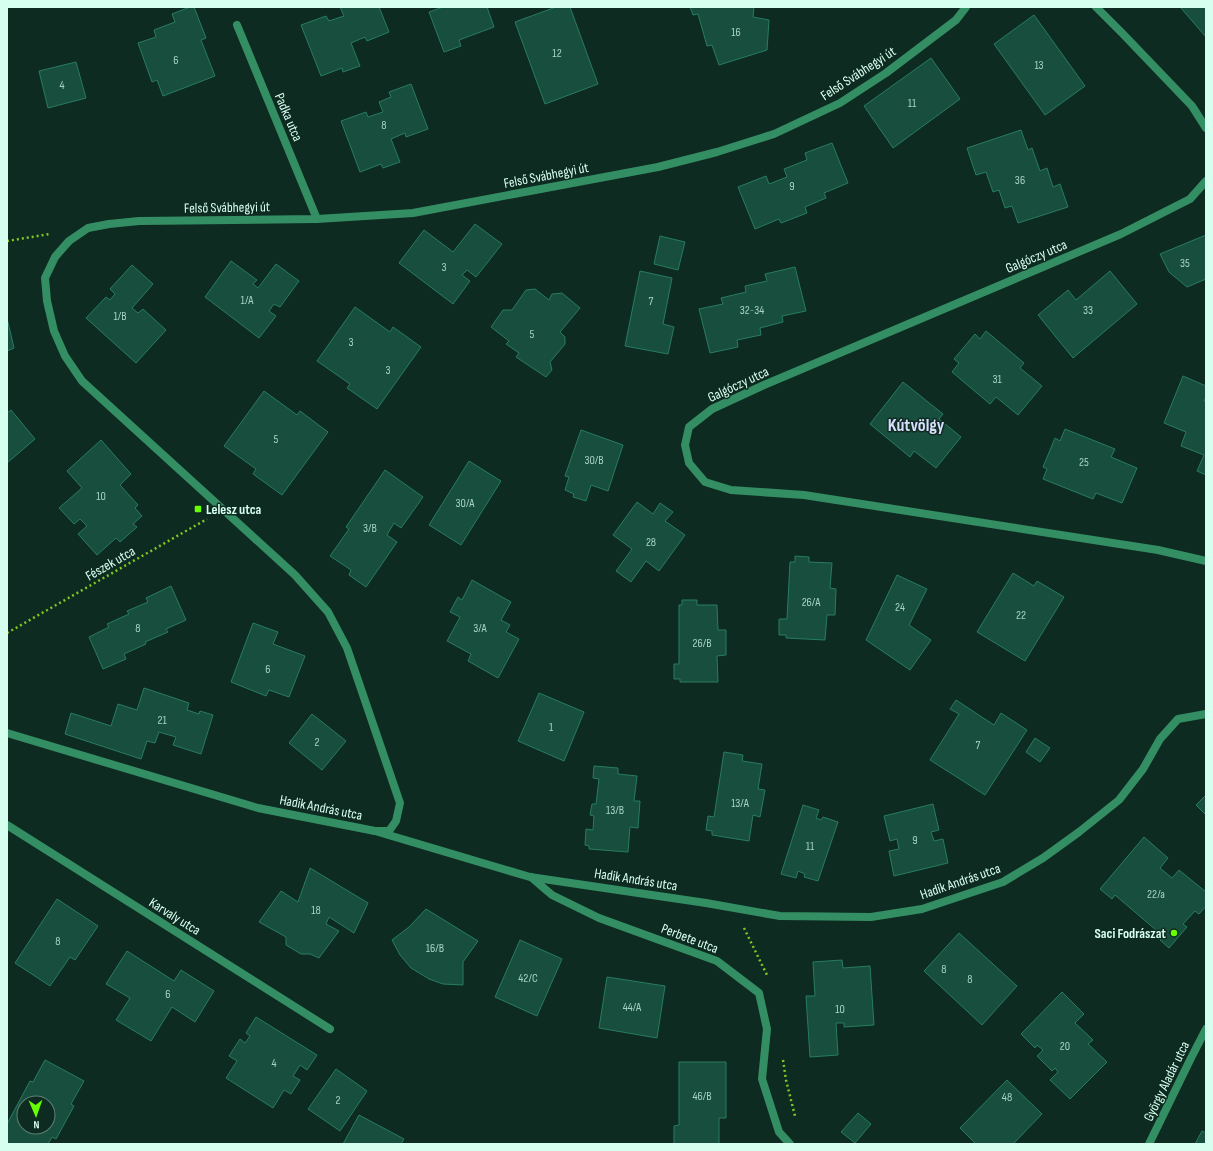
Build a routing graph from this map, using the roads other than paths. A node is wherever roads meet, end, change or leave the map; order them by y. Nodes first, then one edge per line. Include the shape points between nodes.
1 (966, 7) edge
2 (1096, 7) edge
3 (237, 25) dead end
4 (1206, 128) edge
5 (1206, 181) edge
6 (317, 219) junction
7 (1206, 561) edge
8 (1206, 714) edge
9 (7, 733) edge
10 (7, 825) edge
11 (375, 831) junction
12 (530, 877) junction
13 (330, 1029) dead end
14 (1206, 1029) edge
15 (790, 1144) edge
16 (1149, 1144) edge

1 - 6 street, Felső Svábhegyi út via 956,20 886,73 840,103 774,134 658,167 414,213
2 - 4 street via 1192,106
3 - 6 street, Padka utca
5 - 7 street, Galgóczy utca via 1190,199 1121,234 712,409 689,427 685,445 689,463 705,482 731,490 804,495 1151,548
6 - 11 street, Felső Svábhegyi út via 139,221 88,228 69,241 55,257 45,278 47,301 54,331 65,356 82,381 295,576 328,612 347,648 400,802 396,821 389,830
8 - 12 street, Hadik András utca via 1178,719 1160,739 1144,769 1119,800 1043,858 1004,882 922,908 871,917 780,916
9 - 11 street, Hadik András utca via 258,808
10 - 13 street, Karvaly utca
11 - 12 street, Hadik András utca
12 - 15 street, Perbete utca via 552,895 599,918 717,961 759,993 767,1029 762,1079 779,1132
14 - 16 street, György Aladár utca

